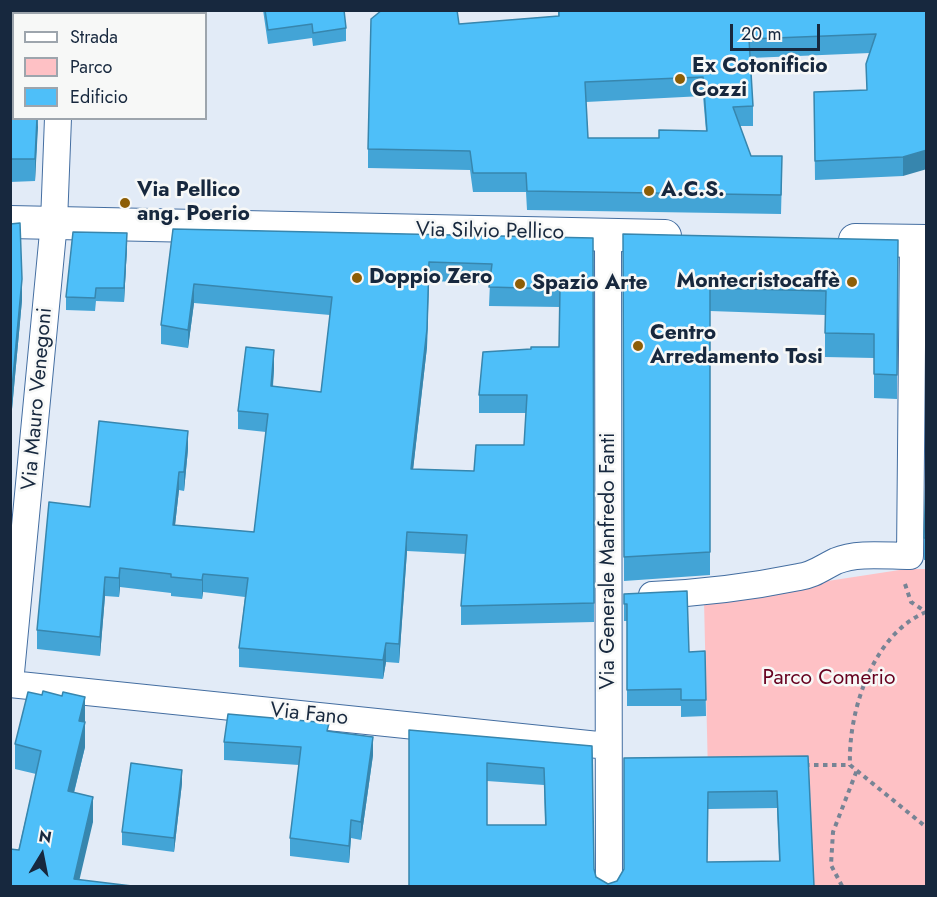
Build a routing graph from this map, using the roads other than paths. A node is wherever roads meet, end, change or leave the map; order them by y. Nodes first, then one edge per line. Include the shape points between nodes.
1 (58, 120) edge
2 (10, 222) edge
3 (54, 222) junction
4 (608, 235) junction
5 (690, 236) edge
6 (831, 239) edge
7 (920, 241) edge
8 (609, 596) junction
9 (10, 684) edge
10 (608, 746) junction
11 (609, 886) edge

1 - 3 street, Via Mauro Venegoni
2 - 3 street, Via Silvio Pellico
3 - 4 street, Via Silvio Pellico
3 - 9 street, Via Mauro Venegoni
4 - 5 street, Via Silvio Pellico
4 - 8 street, Via Generale Manfredo Fanti
6 - 7 street
7 - 8 street via 910,556 852,557 801,577 702,593
8 - 10 street, Via Generale Manfredo Fanti
9 - 10 street, Via Fano
10 - 11 street, Via Generale Manfredo Fanti

